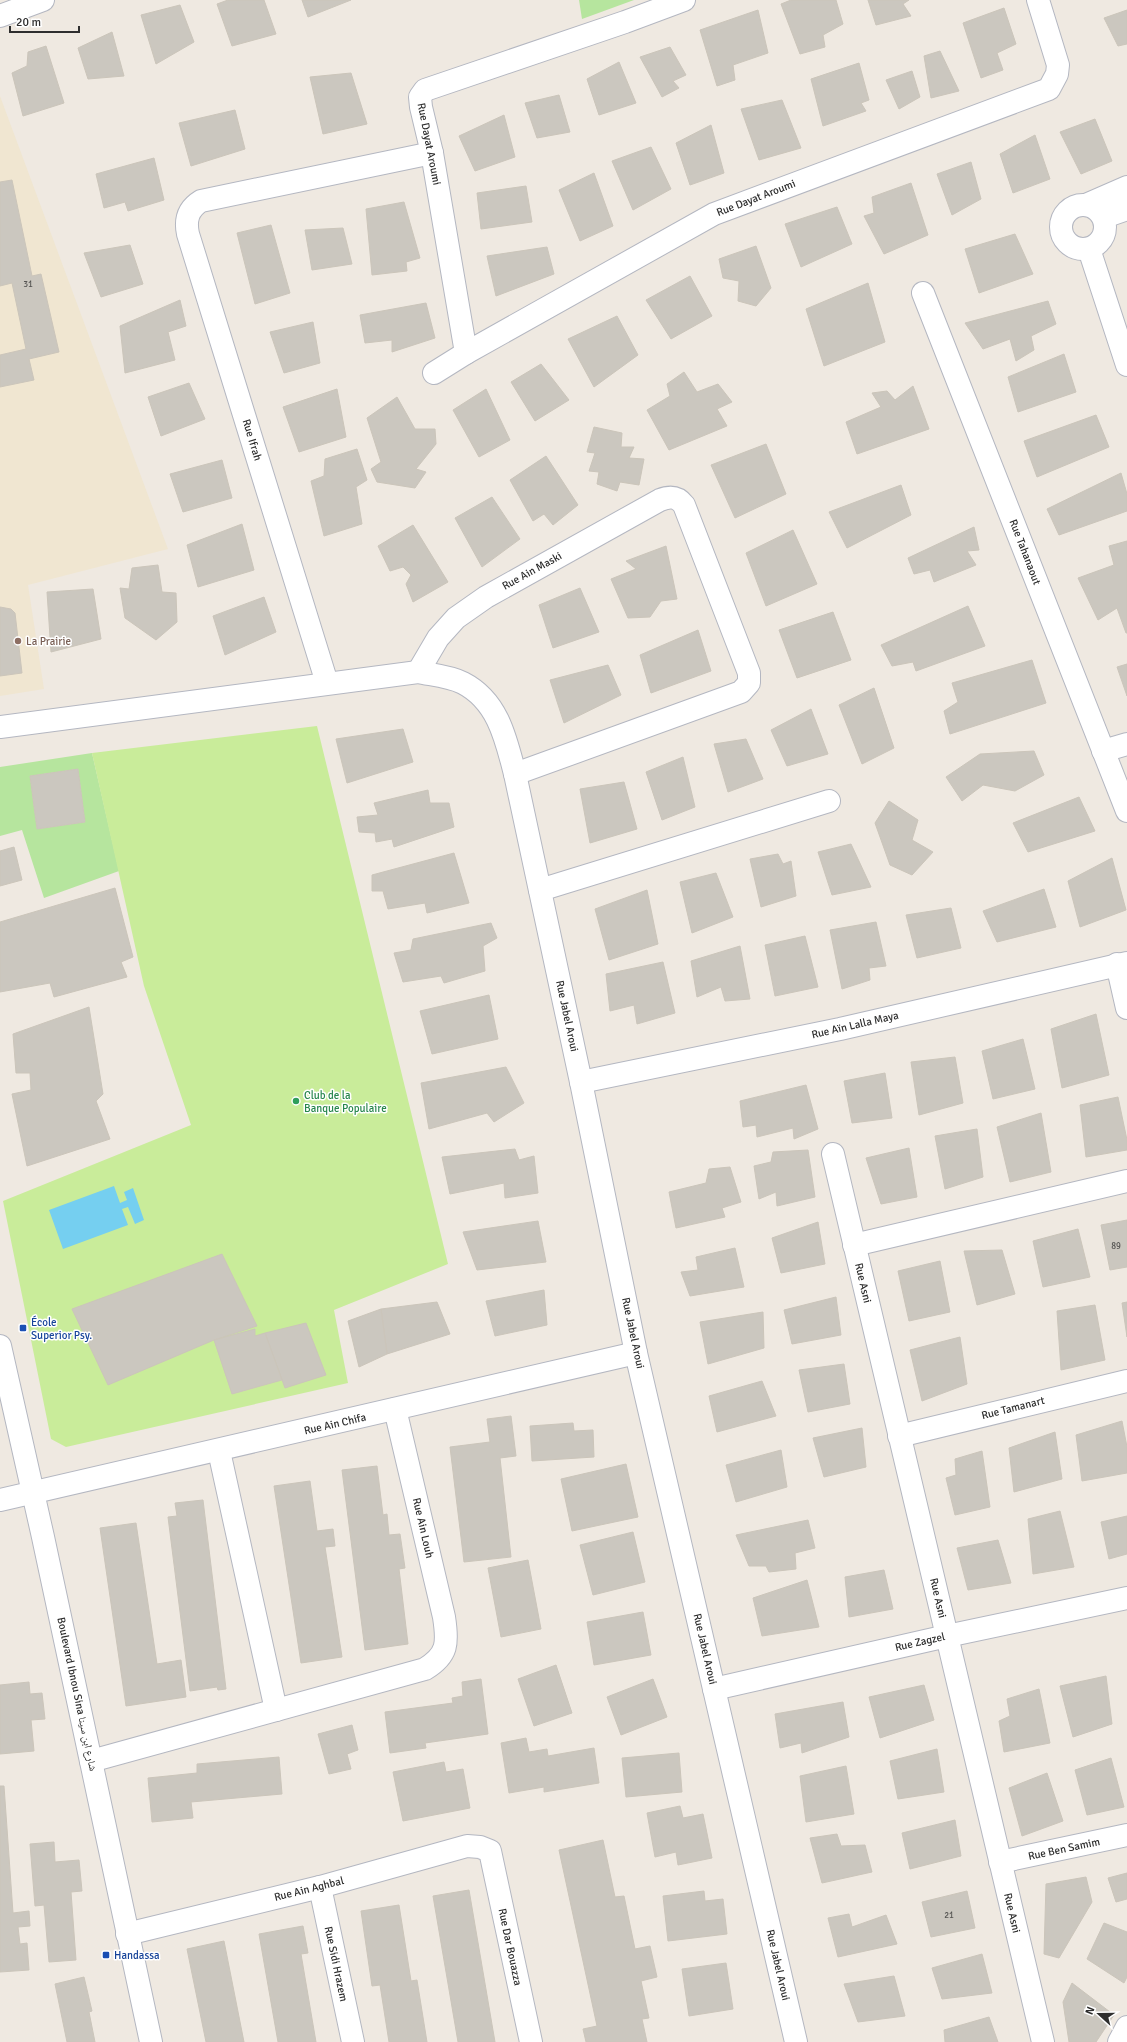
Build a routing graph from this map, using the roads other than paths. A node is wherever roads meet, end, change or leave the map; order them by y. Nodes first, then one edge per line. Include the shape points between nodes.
1 (43, 0) edge
2 (684, 0) edge
3 (1038, 0) edge
4 (0, 16) edge
5 (432, 153) junction
6 (1127, 187) edge
7 (1127, 209) edge
8 (1096, 211) junction
9 (1088, 249) junction
10 (923, 293) dead end
11 (466, 353) junction
12 (1127, 365) edge
13 (434, 372) dead end
14 (418, 672) junction
15 (328, 683) junction
16 (0, 727) edge
17 (1127, 744) edge
18 (1102, 751) junction
19 (515, 774) junction
20 (829, 801) dead end
21 (1127, 812) edge
22 (540, 890) junction
23 (1122, 964) edge
24 (1127, 1008) edge
25 (581, 1082) junction
26 (833, 1154) dead end
27 (1127, 1182) edge
28 (854, 1245) junction
29 (0, 1346) edge
30 (636, 1353) junction
31 (1127, 1381) edge
32 (395, 1409) junction
33 (899, 1436) junction
34 (219, 1451) junction
35 (33, 1493) junction
36 (0, 1500) edge
37 (1127, 1598) edge
38 (947, 1636) junction
39 (714, 1689) junction
40 (276, 1710) junction
41 (91, 1760) junction
42 (1127, 1835) edge
43 (490, 1851) joint
44 (1000, 1862) junction
45 (320, 1886) junction
46 (127, 1934) junction
47 (1127, 2027) edge
48 (151, 2042) edge
49 (352, 2042) edge
50 (531, 2042) edge
51 (796, 2042) edge
52 (1043, 2042) edge
53 (1119, 2042) edge

1 - 4 street
2 - 5 street, Rue Dayat Aroumi via 425,90 420,97 421,107
3 - 11 street, Rue Dayat Aroumi via 1058,65 1057,74 1048,89 714,214
5 - 11 street, Rue Dayat Aroumi
5 - 15 street, Rue Ifrah via 201,201 195,205 186,221
6 - 8 street
7 - 8 street
8 - 9 street via 1106,227 1104,237 1098,245
8 - 9 street via 1078,205 1069,210 1063,218 1061,227 1063,237 1070,245 1078,249
9 - 12 street
10 - 18 street, Rue Tahanaout
11 - 13 street, Rue Dayat Aroumi
14 - 15 street, Rue Jabel Aroui
14 - 19 street, Rue Jabel Aroui via 462,683 489,704 504,730
14 - 19 street, Rue Ain Maski via 438,638 456,618 486,597 669,497 680,500 749,673 749,683 741,692
15 - 16 street, Rue Jabel Aroui
17 - 18 street
18 - 21 street, Rue Tahanaout
19 - 22 street, Rue Jabel Aroui
20 - 22 street
22 - 25 street, Rue Jabel Aroui
23 - 24 street
23 - 25 street, Rue Aïn Lalla Maya via 840,1029
25 - 30 street, Rue Jabel Aroui
26 - 28 street, Rue Asni
27 - 28 street
28 - 33 street, Rue Asni
29 - 35 street, Boulevard Ibnou Sina شارع ابن سينا
30 - 32 street, Rue Ain Chifa
30 - 39 street, Rue Jabel Aroui
31 - 33 street, Rue Tamanart
32 - 34 street, Rue Ain Chifa
32 - 40 street, Rue Ain Louh via 444,1618 446,1647 437,1662 425,1669
33 - 38 street, Rue Asni
34 - 35 street, Rue Ain Chifa
34 - 40 street
35 - 36 street, Rue Ain Chifa
35 - 41 street, Boulevard Ibnou Sina شارع ابن سينا
37 - 38 street, Rue Zagzel
38 - 39 street, Rue Zagzel
38 - 44 street, Rue Asni
39 - 51 street, Rue Jabel Aroui
40 - 41 street
41 - 46 street, Boulevard Ibnou Sina شارع ابن سينا
42 - 44 street, Rue Ben Samim
43 - 45 street, Rue Ain Aghbal via 467,1846
43 - 50 street, Rue Dar Bouazza
44 - 52 street, Rue Asni
45 - 46 street, Rue Ain Aghbal
45 - 49 street, Rue Sidi Hrazem
46 - 48 street, Boulevard Ibnou Sina شارع ابن سينا
47 - 53 street

